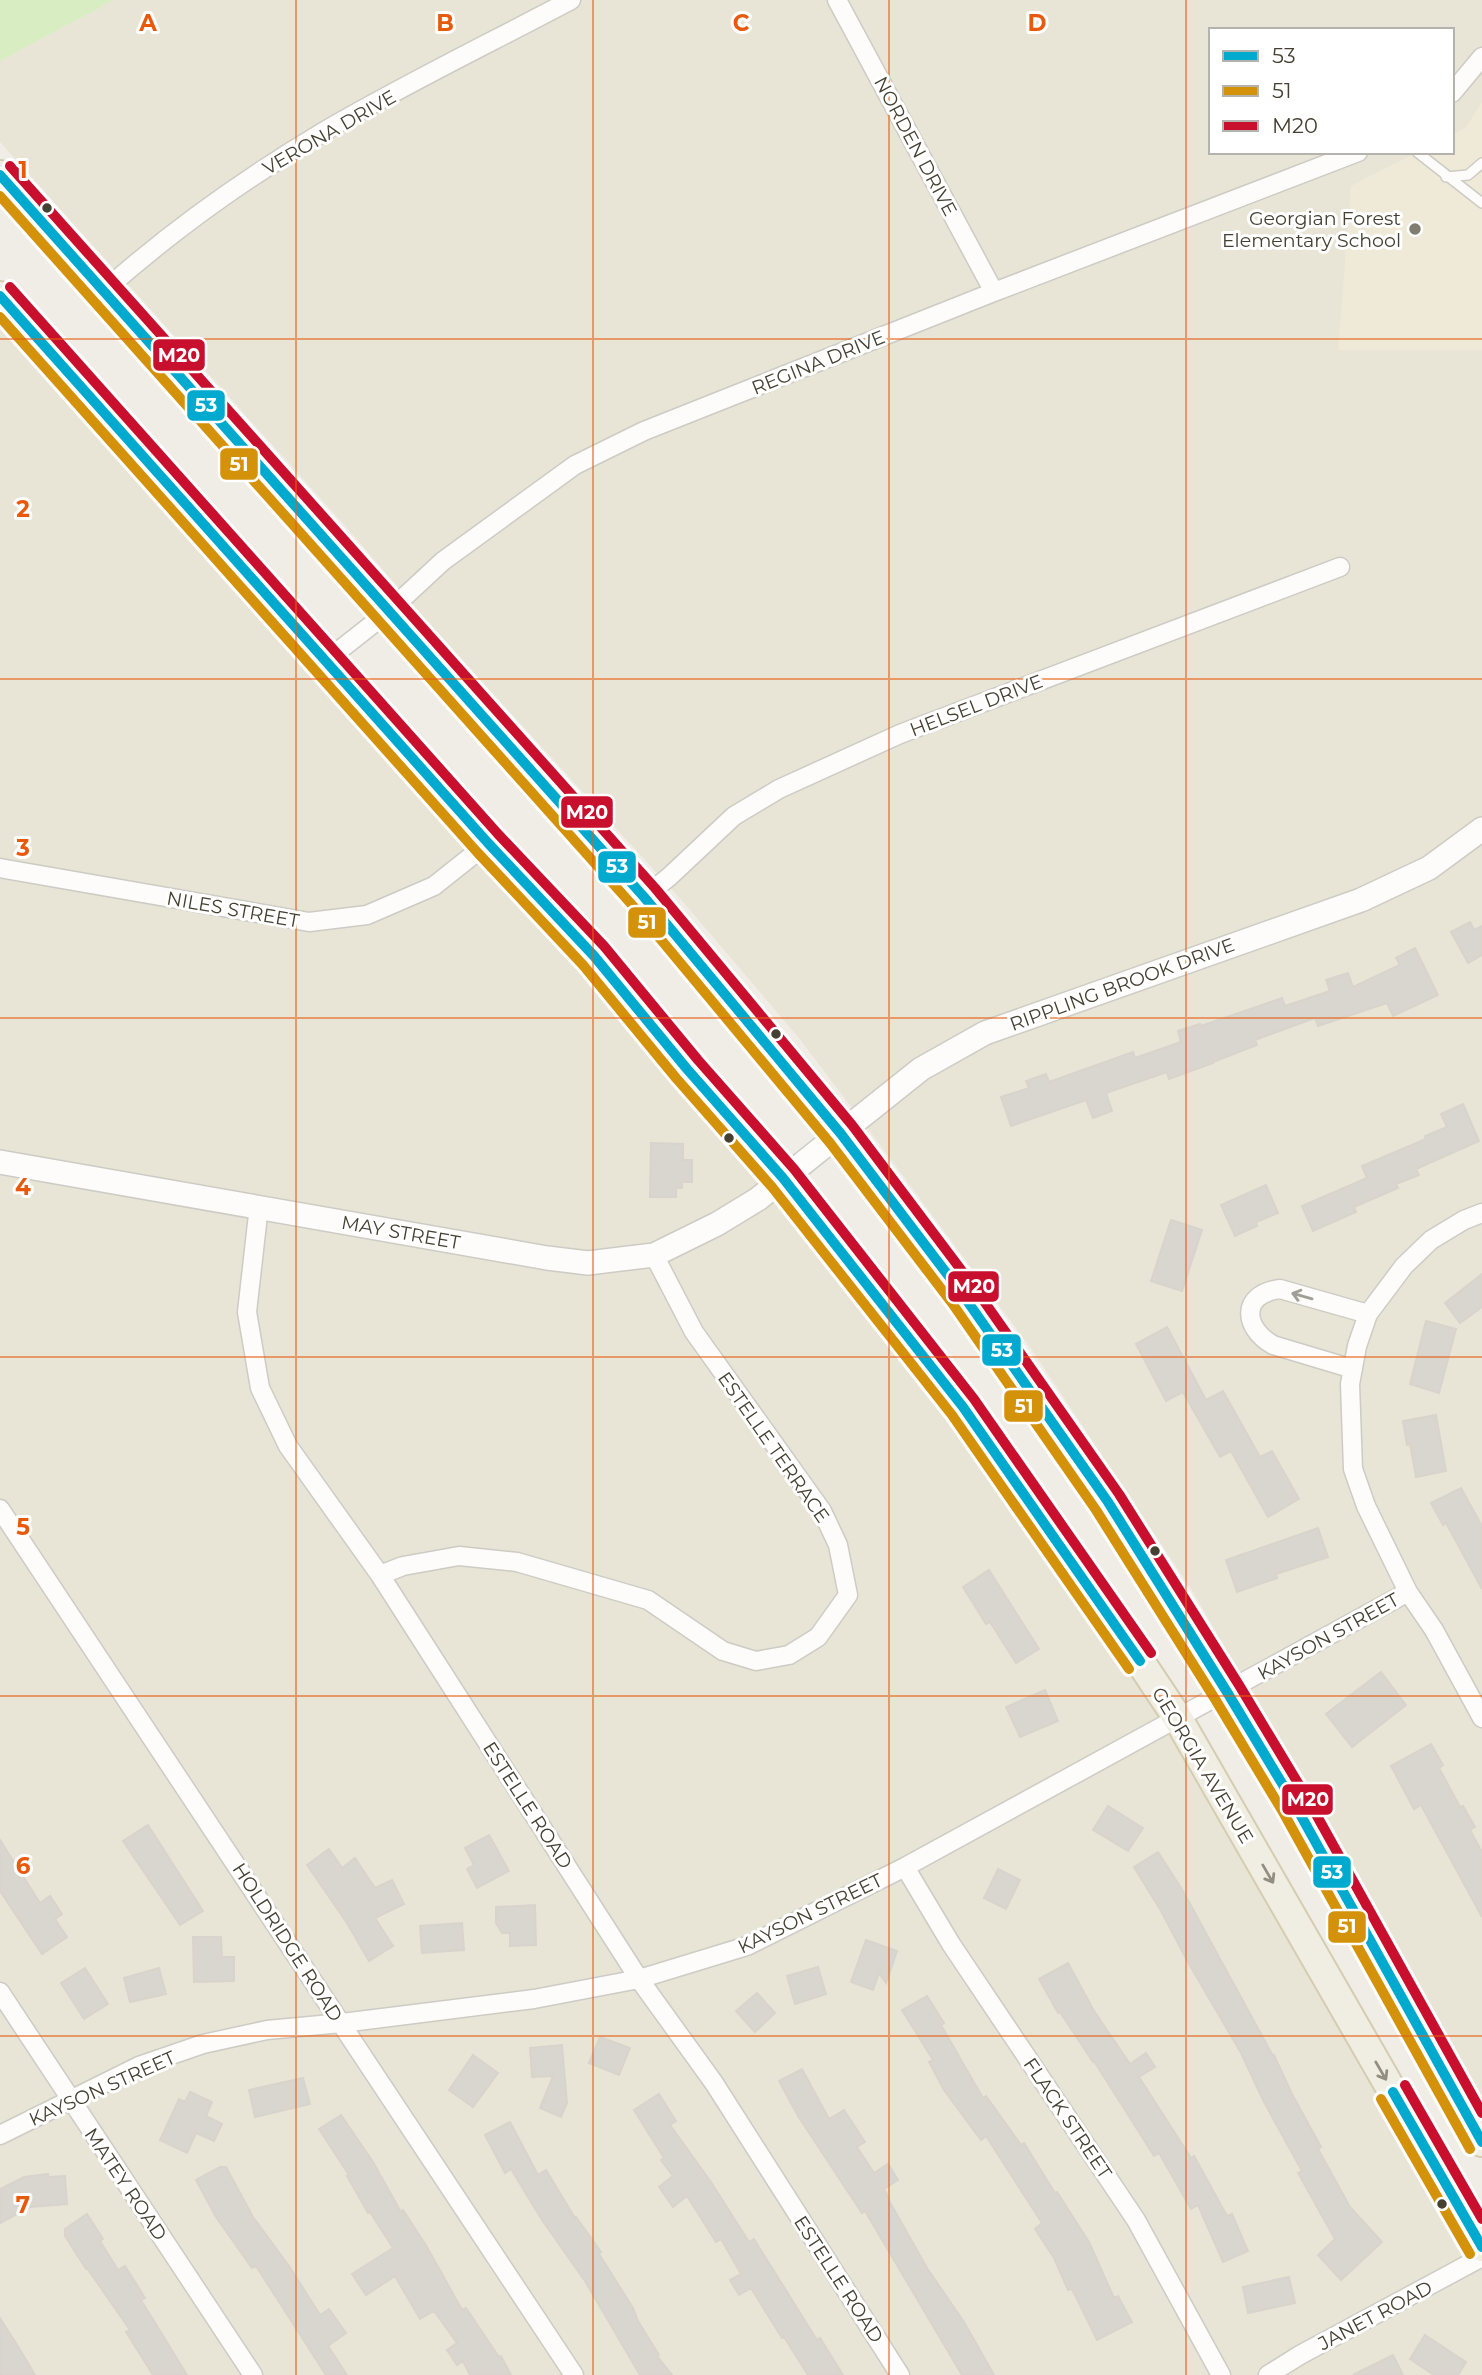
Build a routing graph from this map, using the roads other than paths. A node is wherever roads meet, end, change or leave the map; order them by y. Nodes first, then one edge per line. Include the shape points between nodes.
1 (571, 0) edge
2 (837, 0) edge
3 (1482, 57) edge
4 (1454, 91) edge
5 (1353, 154) edge
6 (1419, 154) edge
7 (1482, 163) edge
8 (0, 174) edge
9 (1446, 177) junction
10 (1482, 203) edge
11 (104, 292) junction
12 (994, 292) junction
13 (0, 296) edge
14 (1340, 567) dead end
15 (388, 612) junction
16 (327, 660) junction
17 (1482, 829) edge
18 (488, 843) junction
19 (0, 867) edge
20 (644, 897) junction
21 (841, 1134) junction
22 (0, 1162) edge
23 (783, 1178) junction
24 (259, 1206) junction
25 (1482, 1213) edge
26 (654, 1255) junction
27 (1368, 1314) junction
28 (1353, 1369) junction
29 (0, 1509) edge
30 (380, 1575) junction
31 (1408, 1592) junction
32 (1227, 1692) junction
33 (1178, 1717) junction
34 (1482, 1718) edge
35 (905, 1867) junction
36 (639, 1979) junction
37 (0, 1992) edge
38 (342, 2024) junction
39 (71, 2099) junction
40 (0, 2135) edge
41 (1482, 2142) edge
42 (1482, 2247) edge
43 (1482, 2257) edge
44 (253, 2375) edge
45 (574, 2375) edge
46 (900, 2375) edge
47 (1221, 2375) edge
48 (1268, 2375) edge

1 - 11 street, VERONA DRIVE via 323,132 250,178
2 - 12 street, NORDEN DRIVE
3 - 4 street via 1473,74
5 - 12 street, REGINA DRIVE
6 - 9 lane
7 - 9 lane via 1468,175
8 - 11 main road
9 - 10 lane
11 - 15 main road
12 - 15 street, REGINA DRIVE via 644,431 575,465 443,561
13 - 16 main road, GEORGIA AVENUE
14 - 20 street, HELSEL DRIVE via 900,734 779,789 734,816
15 - 16 street, REGINA DRIVE
15 - 20 main road
16 - 18 main road, GEORGIA AVENUE
17 - 21 street, RIPPLING BROOK DRIVE via 1429,868 1361,900 985,1033 921,1069
18 - 19 street, NILES STREET via 434,886 367,915 309,922
18 - 23 main road, GEORGIA AVENUE via 594,956
20 - 21 main road
21 - 23 street, RIPPLING BROOK DRIVE
21 - 32 main road via 963,1295 1108,1502
22 - 24 street, MAY STREET
23 - 26 street, MAY STREET via 717,1224
23 - 33 main road, GEORGIA AVENUE via 962,1407
24 - 26 street, MAY STREET via 547,1258 588,1263
24 - 30 street, ESTELLE ROAD via 247,1312 260,1388 288,1446
25 - 27 street via 1431,1240 1404,1266
26 - 30 street, ESTELLE TERRACE via 694,1332 822,1511 838,1545 848,1595 818,1637 789,1655 756,1661 723,1651 648,1600 517,1562 459,1556
27 - 28 street
27 -> 28 street via 1280,1289 1253,1299 1251,1322 1262,1338
28 - 31 street via 1353,1469
29 - 38 street, HOLDRIDGE ROAD
30 - 36 street, ESTELLE ROAD
31 - 32 street, KAYSON STREET
31 - 34 street
32 - 33 street, KAYSON STREET
32 - 41 main road
33 - 35 street, KAYSON STREET
33 -> 42 main road, GEORGIA AVENUE
35 - 36 street, KAYSON STREET via 747,1946
35 - 47 street, FLACK STREET via 951,1944 1136,2220
36 - 38 street, KAYSON STREET via 534,1999
36 - 46 street, ESTELLE ROAD via 714,2083
37 - 39 street, MATEY ROAD
38 - 39 street, KAYSON STREET via 267,2030 203,2043 139,2066
38 - 45 street, HOLDRIDGE ROAD
39 - 40 street, KAYSON STREET
39 - 44 street, MATEY ROAD
43 - 48 street, JANET ROAD

